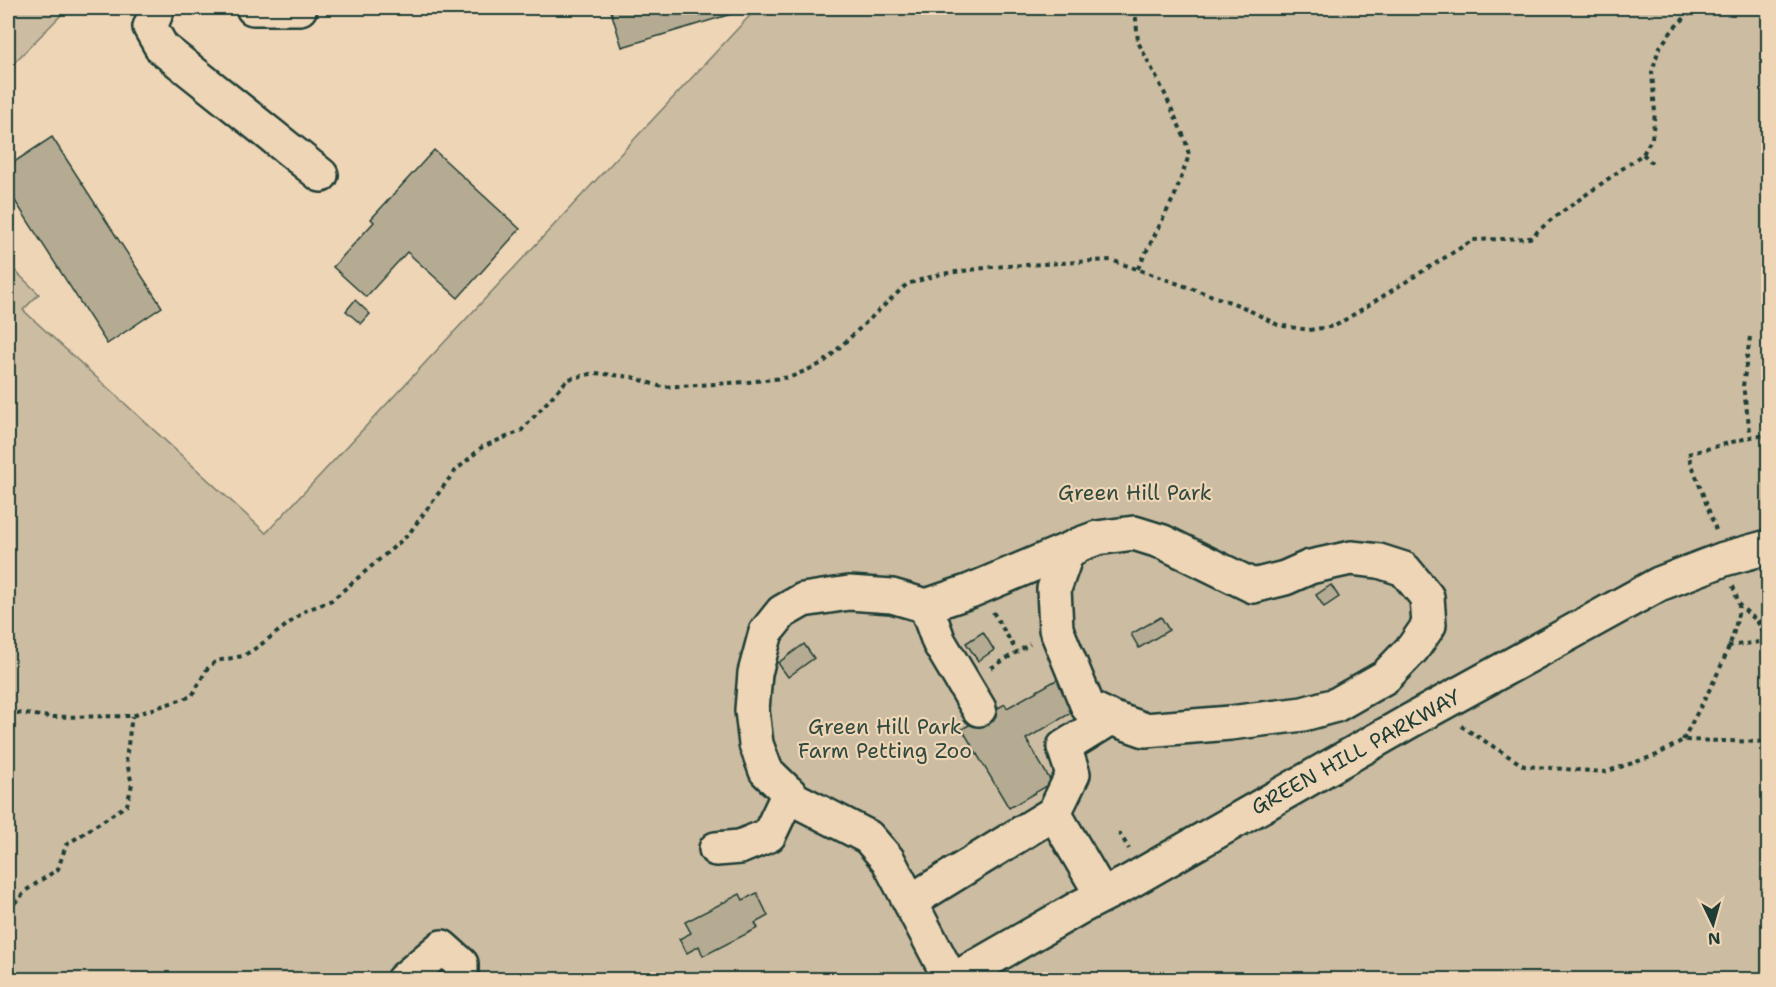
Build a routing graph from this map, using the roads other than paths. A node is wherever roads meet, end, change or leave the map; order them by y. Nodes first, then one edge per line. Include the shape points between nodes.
1 (158, 8) edge
2 (254, 8) edge
3 (300, 8) edge
4 (321, 175) dead end
5 (1077, 546) junction
6 (1768, 547) edge
7 (926, 606) junction
8 (972, 697) road end
9 (1111, 718) junction
10 (789, 793) junction
11 (1054, 813) junction
12 (716, 849) dead end
13 (1102, 896) junction
14 (911, 901) junction
15 (403, 980) edge
16 (461, 980) edge
17 (952, 980) edge

1 - 4 street via 150,27 162,48
2 - 3 street
5 - 7 street
5 - 9 street via 1066,555 1054,589 1056,629 1088,707
5 - 9 street via 1097,538 1134,533 1163,542 1253,586 1351,558 1379,561 1404,569 1427,597 1429,625 1413,648 1386,677 1336,705 1303,714 1145,730
6 - 13 street, GREEN HILL PARKWAY via 1659,584
7 - 8 street via 939,642
7 - 10 street via 892,596 849,593 803,600 782,612 766,632 755,673 752,710 756,744 766,771
9 - 11 street via 1064,747 1073,774
10 - 12 street via 769,835 740,847
10 - 14 street via 868,837 888,860
11 - 13 street
11 - 14 street
13 - 17 street, GREEN HILL PARKWAY
14 - 17 street
15 - 16 street via 442,947 461,964

